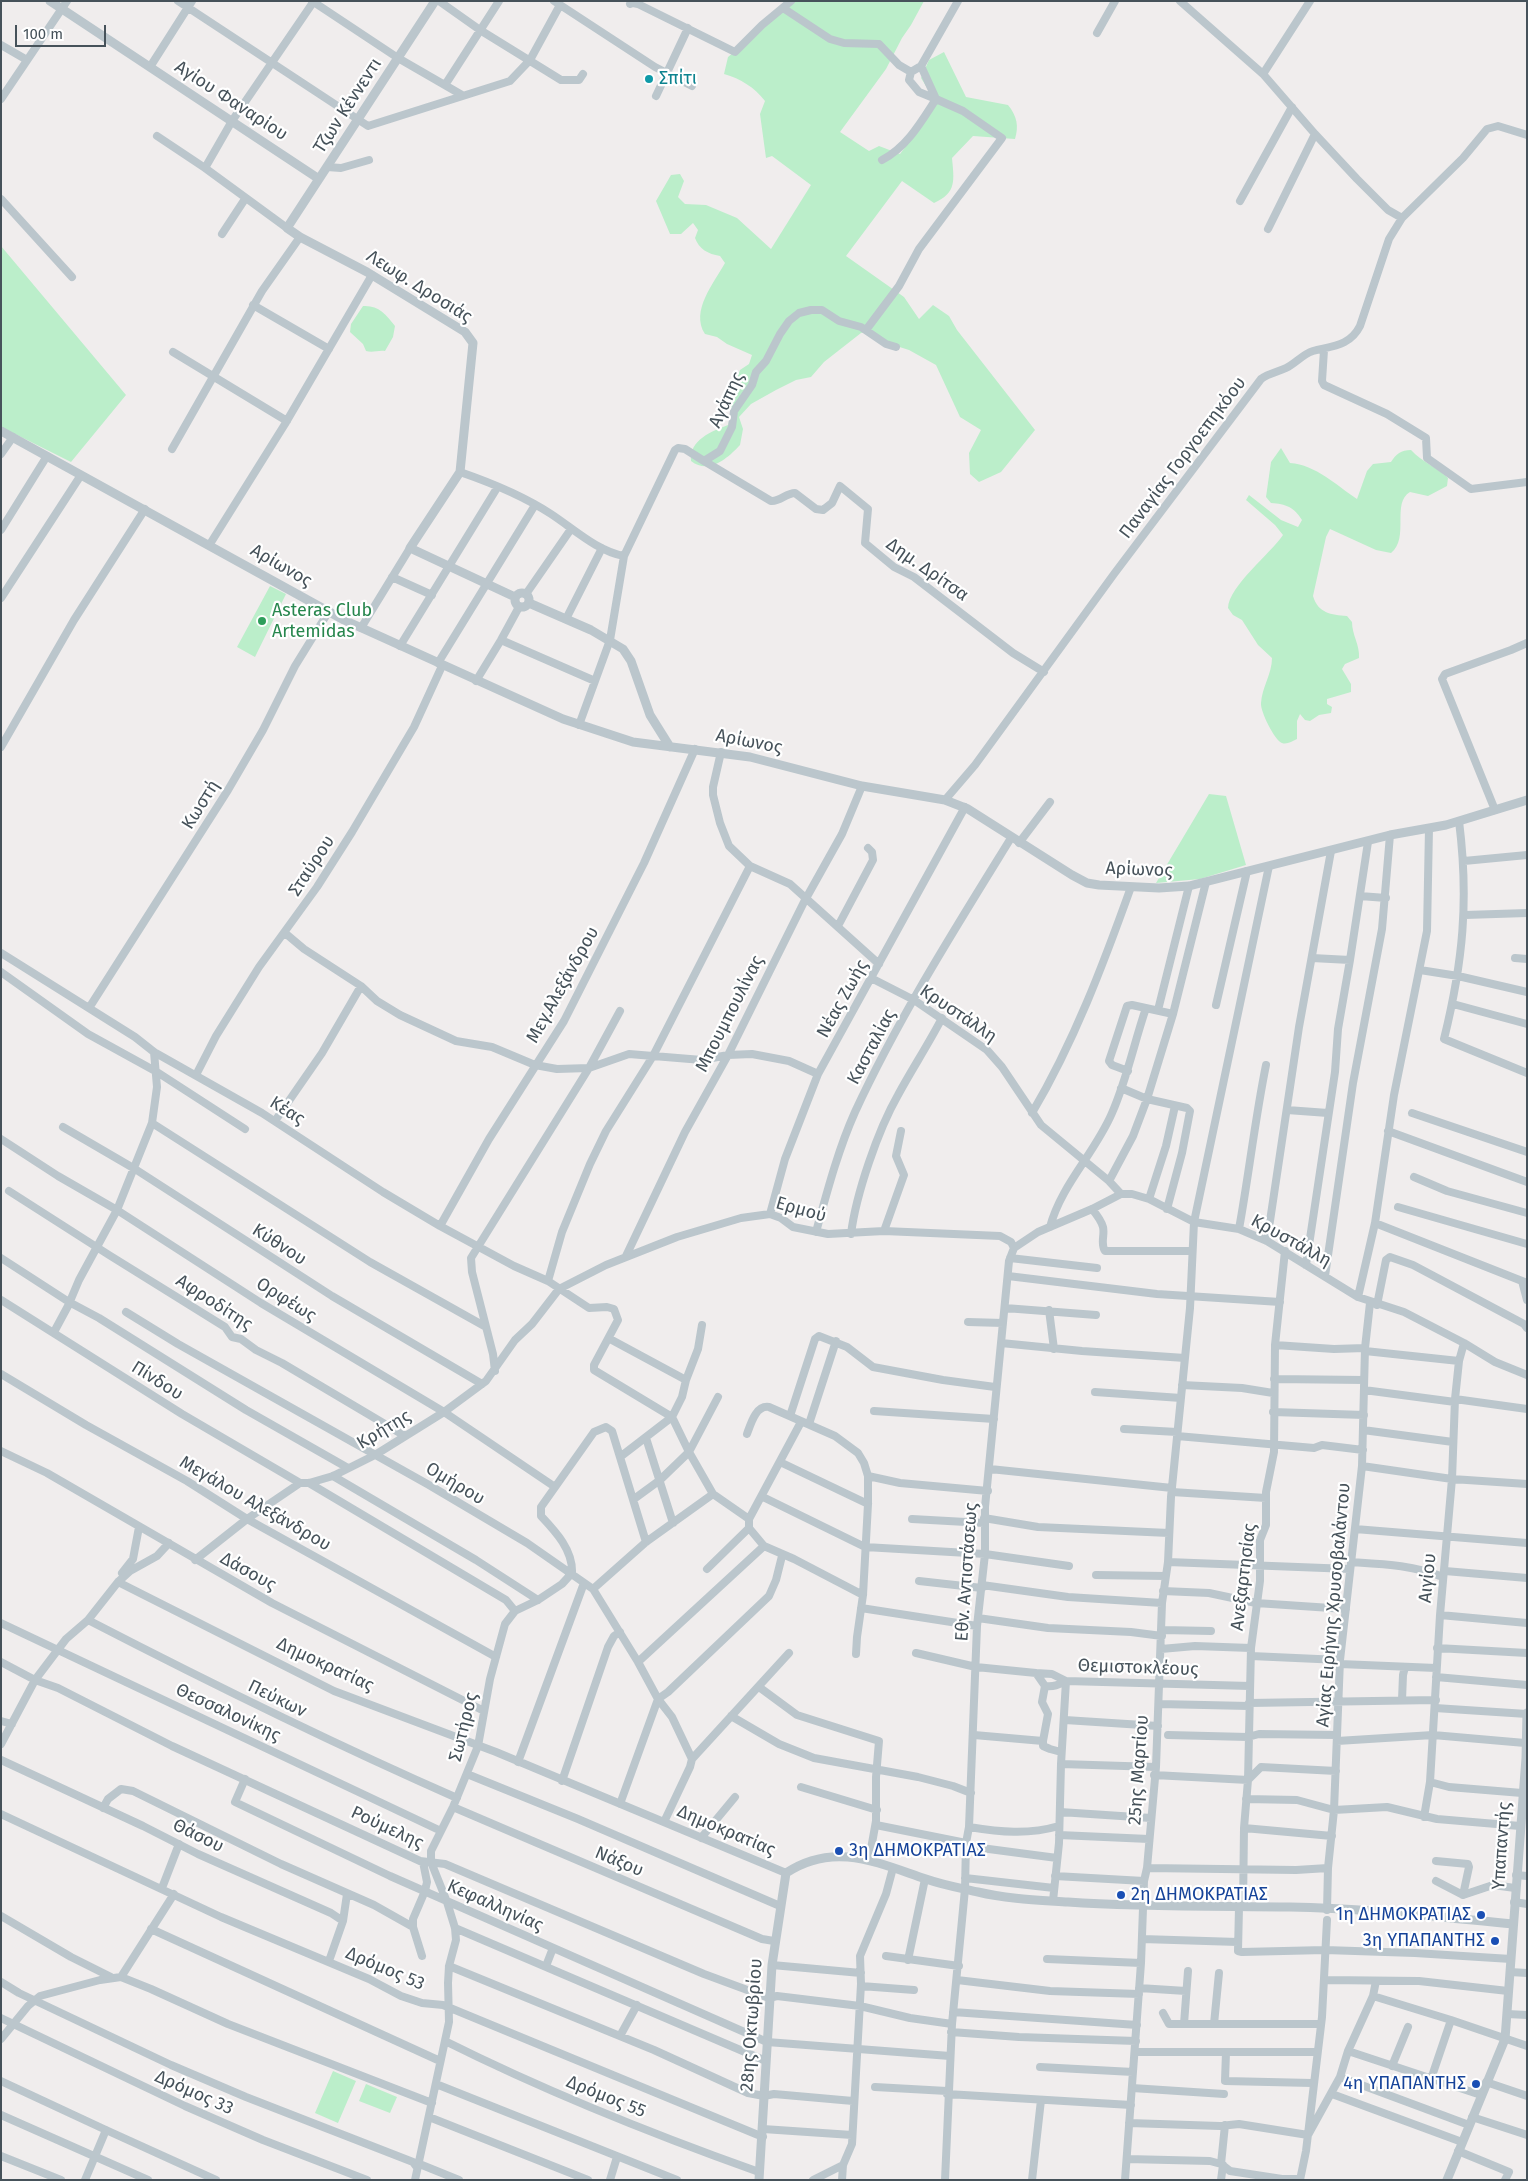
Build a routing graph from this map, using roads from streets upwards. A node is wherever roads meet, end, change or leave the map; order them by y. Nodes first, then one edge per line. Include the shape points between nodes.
1 (50, 1) edge
2 (178, 1) edge
3 (313, 1) edge
4 (435, 1) edge
5 (439, 1) edge
6 (499, 1) edge
7 (791, 1) edge
8 (958, 1) edge
9 (1115, 1) edge
10 (1180, 1) edge
11 (1310, 1) edge
12 (557, 3) edge
13 (190, 4) edge
14 (630, 4) dead end
15 (64, 5) edge
16 (783, 8) junction
17 (688, 28) junction
18 (480, 30) junction
19 (1098, 33) dead end
20 (1, 45) edge
21 (398, 58) junction
22 (27, 60) junction
23 (530, 60) junction
24 (271, 63) junction
25 (921, 66) junction
26 (150, 67) junction
27 (911, 72) junction
28 (583, 74) dead end
29 (667, 74) junction
30 (1263, 74) junction
31 (445, 85) junction
32 (692, 86) dead end
33 (462, 95) junction
34 (656, 96) dead end
35 (1, 99) edge
36 (936, 99) junction
37 (1292, 107) junction
38 (357, 120) junction
39 (232, 121) junction
40 (1314, 134) junction
41 (1527, 135) edge
42 (157, 136) dead end
43 (369, 160) dead end
44 (882, 160) dead end
45 (328, 167) junction
46 (205, 168) junction
47 (319, 179) junction
48 (245, 199) junction
49 (1, 200) edge
50 (1240, 201) dead end
51 (1402, 218) junction
52 (287, 228) junction
53 (1268, 229) dead end
54 (222, 234) dead end
55 (300, 238) junction
56 (372, 276) junction
57 (72, 277) dead end
58 (253, 305) junction
59 (866, 330) junction
60 (896, 347) dead end
61 (329, 349) junction
62 (1324, 350) junction
63 (173, 352) dead end
64 (214, 377) junction
65 (287, 421) junction
66 (1, 431) edge
67 (13, 437) junction
68 (172, 449) dead end
69 (1, 454) edge
70 (47, 456) junction
71 (704, 461) junction
72 (460, 472) junction
73 (81, 475) junction
74 (1527, 482) edge
75 (497, 488) junction
76 (535, 505) junction
77 (145, 508) junction
78 (572, 529) junction
79 (1, 530) edge
80 (210, 544) junction
81 (410, 548) junction
82 (602, 548) junction
83 (624, 556) junction
84 (449, 567) junction
85 (392, 577) junction
86 (486, 584) junction
87 (432, 595) junction
88 (515, 597) junction
89 (1, 598) edge
90 (528, 599) junction
91 (519, 607) junction
92 (329, 612) junction
93 (566, 619) junction
94 (361, 628) junction
95 (501, 640) junction
96 (610, 640) junction
97 (1527, 643) edge
98 (400, 646) junction
99 (440, 665) junction
100 (1044, 672) junction
101 (476, 681) junction
102 (595, 681) junction
103 (579, 725) junction
104 (670, 747) junction
105 (1, 748) edge
106 (696, 749) junction
107 (721, 752) junction
108 (862, 786) junction
109 (945, 800) junction
110 (1527, 800) edge
111 (1050, 802) dead end
112 (965, 807) junction
113 (1495, 810) junction
114 (1459, 821) junction
115 (1429, 828) junction
116 (1390, 835) junction
117 (1015, 840) junction
118 (1368, 842) junction
119 (868, 848) dead end
120 (1331, 851) junction
121 (1527, 855) edge
122 (1464, 861) junction
123 (750, 866) junction
124 (1269, 866) junction
125 (1247, 871) junction
126 (1206, 882) junction
127 (1189, 886) junction
128 (1132, 887) junction
129 (1360, 896) junction
130 (1386, 898) junction
131 (806, 900) junction
132 (1527, 913) edge
133 (1465, 915) junction
134 (838, 926) junction
135 (285, 933) junction
136 (1, 953) edge
137 (1312, 958) junction
138 (1515, 958) dead end
139 (1527, 959) edge
140 (1350, 960) junction
141 (879, 964) junction
142 (1420, 970) junction
143 (1, 972) edge
144 (1458, 976) junction
145 (871, 978) junction
146 (361, 986) junction
147 (1527, 992) edge
148 (914, 1000) junction
149 (1452, 1004) junction
150 (1216, 1005) dead end
151 (89, 1008) junction
152 (1146, 1008) junction
153 (1158, 1010) junction
154 (620, 1011) dead end
155 (1174, 1014) junction
156 (942, 1018) junction
157 (1527, 1024) edge
158 (154, 1052) junction
159 (728, 1055) junction
160 (653, 1056) junction
161 (535, 1065) junction
162 (1266, 1065) dead end
163 (589, 1068) junction
164 (1128, 1071) junction
165 (157, 1072) junction
166 (818, 1074) junction
167 (1527, 1074) edge
168 (196, 1075) junction
169 (1122, 1088) junction
170 (1147, 1099) junction
171 (1175, 1106) junction
172 (1287, 1110) junction
173 (1032, 1113) junction
174 (1328, 1113) junction
175 (1412, 1113) dead end
176 (275, 1121) junction
177 (152, 1123) junction
178 (63, 1127) dead end
179 (245, 1129) dead end
180 (901, 1131) dead end
181 (1388, 1131) junction
182 (1, 1139) edge
183 (1527, 1152) edge
184 (1084, 1162) junction
185 (135, 1169) junction
186 (1414, 1177) dead end
187 (1109, 1181) junction
188 (1527, 1182) edge
189 (9, 1190) dead end
190 (1121, 1194) junction
191 (1148, 1199) junction
192 (1398, 1208) dead end
193 (1092, 1209) junction
194 (1167, 1209) junction
195 (117, 1210) junction
196 (1527, 1213) edge
197 (770, 1214) junction
198 (1194, 1222) junction
199 (1375, 1223) junction
200 (440, 1226) junction
201 (1050, 1227) junction
202 (1239, 1229) junction
203 (884, 1231) junction
204 (816, 1232) junction
205 (851, 1234) junction
206 (1267, 1241) junction
207 (1527, 1244) edge
208 (97, 1247) junction
209 (478, 1247) junction
210 (1014, 1248) junction
211 (1285, 1250) junction
212 (1192, 1252) junction
213 (626, 1256) junction
214 (1, 1258) edge
215 (1010, 1258) junction
216 (1306, 1264) junction
217 (1097, 1268) dead end
218 (1008, 1276) junction
219 (1325, 1276) junction
220 (548, 1281) junction
221 (1524, 1282) edge
222 (559, 1289) junction
223 (1190, 1297) junction
224 (1358, 1297) junction
225 (1, 1300) edge
226 (1527, 1300) edge
227 (70, 1302) junction
228 (1280, 1302) junction
229 (1374, 1304) junction
230 (1005, 1308) junction
231 (1049, 1310) junction
232 (126, 1312) dead end
233 (1096, 1315) dead end
234 (968, 1322) dead end
235 (1003, 1323) junction
236 (702, 1325) dead end
237 (486, 1327) junction
238 (1527, 1328) edge
239 (54, 1332) junction
240 (610, 1339) junction
241 (836, 1341) junction
242 (1001, 1343) junction
243 (1464, 1343) junction
244 (1275, 1345) junction
245 (1054, 1348) junction
246 (1365, 1349) junction
247 (1185, 1358) junction
248 (1459, 1361) junction
249 (495, 1371) junction
250 (1, 1374) edge
251 (1527, 1375) edge
252 (1274, 1379) junction
253 (686, 1380) junction
254 (1364, 1380) junction
255 (482, 1384) junction
256 (1182, 1385) junction
257 (995, 1387) junction
258 (1364, 1390) junction
259 (1095, 1392) dead end
260 (1273, 1393) junction
261 (718, 1397) dead end
262 (1181, 1398) junction
263 (1455, 1401) junction
264 (1527, 1408) edge
265 (874, 1411) dead end
266 (444, 1412) junction
267 (1273, 1412) junction
268 (1364, 1415) junction
269 (790, 1416) junction
270 (672, 1417) junction
271 (994, 1419) junction
272 (805, 1423) junction
273 (1124, 1429) dead end
274 (1363, 1430) junction
275 (747, 1434) dead end
276 (1177, 1434) junction
277 (405, 1436) junction
278 (646, 1438) junction
279 (1453, 1442) junction
280 (1273, 1444) junction
281 (1363, 1450) junction
282 (1, 1451) edge
283 (690, 1452) junction
284 (375, 1455) junction
285 (620, 1456) junction
286 (780, 1462) junction
287 (1362, 1466) junction
288 (348, 1468) junction
289 (1453, 1468) junction
290 (990, 1469) junction
291 (332, 1476) junction
292 (868, 1476) junction
293 (1452, 1479) junction
294 (660, 1480) junction
295 (1465, 1481) junction
296 (304, 1483) junction
297 (1527, 1484) edge
298 (555, 1487) junction
299 (1172, 1490) junction
300 (988, 1491) junction
301 (713, 1494) junction
302 (763, 1497) junction
303 (1266, 1498) junction
304 (634, 1499) junction
305 (868, 1504) junction
306 (247, 1519) junction
307 (749, 1519) junction
308 (912, 1519) dead end
309 (984, 1520) junction
310 (673, 1523) junction
311 (139, 1526) junction
312 (749, 1528) junction
313 (1355, 1529) junction
314 (1169, 1533) junction
315 (1448, 1537) junction
316 (646, 1542) junction
317 (169, 1543) junction
318 (1527, 1543) edge
319 (764, 1546) junction
320 (865, 1547) junction
321 (985, 1554) junction
322 (782, 1556) junction
323 (195, 1560) junction
324 (1168, 1562) junction
325 (1070, 1566) dead end
326 (1260, 1566) junction
327 (1351, 1566) junction
328 (707, 1569) dead end
329 (572, 1573) junction
330 (1444, 1574) junction
331 (1096, 1575) dead end
332 (1166, 1576) junction
333 (1527, 1578) edge
334 (919, 1581) dead end
335 (118, 1582) junction
336 (584, 1583) junction
337 (982, 1586) junction
338 (594, 1589) junction
339 (1163, 1591) junction
340 (863, 1596) junction
341 (538, 1600) junction
342 (1162, 1603) junction
343 (1256, 1603) junction
344 (861, 1608) junction
345 (1346, 1609) junction
346 (515, 1611) junction
347 (1440, 1615) junction
348 (88, 1620) junction
349 (978, 1622) junction
350 (1, 1623) edge
351 (1527, 1623) edge
352 (1211, 1631) dead end
353 (620, 1632) junction
354 (1162, 1633) junction
355 (1437, 1648) junction
356 (1161, 1649) junction
357 (57, 1651) junction
358 (1251, 1652) junction
359 (916, 1653) dead end
360 (1527, 1653) edge
361 (789, 1654) dead end
362 (856, 1654) dead end
363 (496, 1657) junction
364 (1, 1662) edge
365 (638, 1662) junction
366 (1340, 1662) junction
367 (976, 1666) junction
368 (1405, 1667) junction
369 (1436, 1668) junction
370 (1036, 1673) junction
371 (1436, 1677) junction
372 (35, 1680) junction
373 (1066, 1681) junction
374 (1160, 1684) junction
375 (1527, 1685) edge
376 (1045, 1686) junction
377 (1250, 1686) junction
378 (759, 1688) junction
379 (658, 1699) junction
380 (1402, 1700) junction
381 (1338, 1703) junction
382 (1158, 1704) junction
383 (1249, 1704) junction
384 (1435, 1704) junction
385 (484, 1711) junction
386 (1527, 1713) edge
387 (731, 1716) junction
388 (1065, 1720) junction
389 (1, 1721) edge
390 (1527, 1722) edge
391 (12, 1724) junction
392 (1158, 1726) junction
393 (974, 1735) junction
394 (1168, 1735) dead end
395 (1433, 1736) junction
396 (1248, 1737) junction
397 (1337, 1738) junction
398 (1043, 1741) junction
399 (1525, 1743) junction
400 (1, 1744) edge
401 (478, 1746) junction
402 (1061, 1752) junction
403 (1526, 1758) edge
404 (692, 1759) junction
405 (1, 1760) edge
406 (518, 1762) junction
407 (1061, 1764) junction
408 (1248, 1767) junction
409 (1261, 1767) junction
410 (877, 1771) junction
411 (1155, 1771) junction
412 (1336, 1771) junction
413 (467, 1774) junction
414 (245, 1779) junction
415 (1248, 1780) junction
416 (562, 1781) junction
417 (1430, 1782) junction
418 (801, 1787) dead end
419 (971, 1793) junction
420 (735, 1797) dead end
421 (457, 1798) junction
422 (1246, 1799) junction
423 (1524, 1800) edge
424 (620, 1804) junction
425 (453, 1807) junction
426 (103, 1808) junction
427 (877, 1810) junction
428 (1334, 1810) junction
429 (1060, 1812) junction
430 (1, 1814) edge
431 (1424, 1817) junction
432 (1151, 1818) junction
433 (664, 1822) junction
434 (876, 1825) junction
435 (1059, 1826) junction
436 (1520, 1826) junction
437 (969, 1827) junction
438 (1244, 1828) junction
439 (441, 1831) junction
440 (1059, 1835) junction
441 (1332, 1836) junction
442 (701, 1838) junction
443 (1149, 1839) junction
444 (1523, 1840) edge
445 (179, 1844) junction
446 (966, 1845) junction
447 (1057, 1858) junction
448 (869, 1860) junction
449 (1436, 1861) dead end
450 (427, 1862) junction
451 (893, 1868) junction
452 (1147, 1868) junction
453 (1243, 1868) junction
454 (1328, 1868) junction
455 (786, 1873) junction
456 (1516, 1875) junction
457 (1055, 1876) junction
458 (1527, 1876) edge
459 (965, 1878) junction
460 (925, 1879) junction
461 (1144, 1881) junction
462 (1436, 1882) dead end
463 (162, 1888) junction
464 (1054, 1888) junction
465 (1515, 1888) junction
466 (965, 1889) junction
467 (426, 1891) junction
468 (174, 1894) junction
469 (347, 1894) junction
470 (1463, 1894) junction
471 (1053, 1901) junction
472 (447, 1902) junction
473 (1514, 1902) junction
474 (1527, 1904) edge
475 (780, 1906) junction
476 (1143, 1906) junction
477 (1241, 1907) junction
478 (1327, 1915) junction
479 (1, 1916) edge
480 (343, 1921) junction
481 (1513, 1924) junction
482 (413, 1927) junction
483 (455, 1928) junction
484 (151, 1929) junction
485 (1142, 1939) junction
486 (774, 1941) junction
487 (1238, 1942) junction
488 (553, 1948) junction
489 (1325, 1950) junction
490 (422, 1956) dead end
491 (886, 1956) dead end
492 (1047, 1959) dead end
493 (1511, 1959) junction
494 (908, 1960) junction
495 (329, 1962) junction
496 (1141, 1963) junction
497 (772, 1965) junction
498 (450, 1966) junction
499 (546, 1966) junction
500 (959, 1966) junction
501 (1188, 1971) dead end
502 (1510, 1972) junction
503 (861, 1973) junction
504 (1219, 1973) dead end
505 (1527, 1973) edge
506 (118, 1977) junction
507 (957, 1980) junction
508 (1325, 1980) junction
509 (1376, 1980) junction
510 (1, 1982) edge
511 (861, 1986) junction
512 (914, 1990) dead end
513 (1139, 1991) junction
514 (1186, 1991) junction
515 (1508, 1991) junction
516 (1373, 1996) junction
517 (769, 1998) junction
518 (34, 1999) junction
519 (637, 2005) junction
520 (860, 2006) junction
521 (449, 2007) junction
522 (953, 2012) junction
523 (1163, 2013) dead end
524 (1507, 2014) junction
525 (1527, 2015) edge
526 (1, 2018) edge
527 (1451, 2020) junction
528 (12, 2024) junction
529 (1184, 2024) junction
530 (1214, 2024) junction
531 (1321, 2024) junction
532 (1137, 2026) junction
533 (1408, 2027) dead end
534 (952, 2028) junction
535 (620, 2036) junction
536 (1, 2039) edge
537 (1505, 2039) junction
538 (445, 2041) junction
539 (1136, 2041) junction
540 (767, 2042) junction
541 (1527, 2046) edge
542 (856, 2050) junction
543 (1348, 2051) junction
544 (1135, 2052) junction
545 (1226, 2052) junction
546 (1317, 2052) junction
547 (950, 2056) junction
548 (440, 2061) junction
549 (766, 2061) junction
550 (1392, 2066) junction
551 (1040, 2067) dead end
552 (1133, 2072) junction
553 (1340, 2077) junction
554 (1431, 2079) junction
555 (1, 2081) edge
556 (1312, 2082) junction
557 (1486, 2082) junction
558 (436, 2084) junction
559 (875, 2087) dead end
560 (1132, 2088) junction
561 (947, 2093) junction
562 (1224, 2094) dead end
563 (1332, 2094) junction
564 (764, 2096) junction
565 (1481, 2096) junction
566 (1527, 2096) edge
567 (1041, 2100) junction
568 (853, 2101) junction
569 (432, 2103) junction
570 (1131, 2105) junction
571 (1, 2115) edge
572 (429, 2117) junction
573 (1470, 2121) junction
574 (1130, 2123) junction
575 (1225, 2125) junction
576 (106, 2130) junction
577 (763, 2133) junction
578 (852, 2135) junction
579 (1308, 2135) junction
580 (1527, 2135) edge
581 (1462, 2142) junction
582 (1458, 2151) junction
583 (95, 2155) junction
584 (1, 2156) edge
585 (617, 2157) junction
586 (1127, 2159) junction
587 (417, 2164) junction
588 (1222, 2164) junction
589 (843, 2165) junction
590 (759, 2176) edge
591 (1300, 2179) edge
592 (61, 2180) edge
593 (85, 2180) edge
594 (148, 2180) edge
595 (216, 2180) edge
596 (367, 2180) edge
597 (415, 2180) edge
598 (459, 2180) edge
599 (588, 2180) edge
600 (610, 2180) edge
601 (676, 2180) edge
602 (813, 2180) edge
603 (842, 2180) edge
604 (944, 2180) edge
605 (1032, 2180) edge
606 (1125, 2180) edge
607 (1221, 2180) edge
608 (1447, 2180) edge
609 (1505, 2180) edge

1 - 15 street, Αγίου Φαναρίου
2 - 13 street
3 - 21 street
3 - 24 street
4 - 21 street, Τζων Κέννεντι
5 - 18 street
6 - 18 street
7 - 16 street
8 - 25 street
9 - 19 street
10 - 30 street
11 - 30 street
12 - 23 street
12 - 29 street
13 - 24 street
13 - 26 street
14 - 17 street via 638,4
15 - 22 street
15 - 26 street, Αγίου Φαναρίου
16 - 17 street via 735,52
16 - 27 street via 830,39 879,44 899,65
17 - 29 street
18 - 23 street
18 - 31 street
20 - 22 street
21 - 31 street
21 - 38 street, Τζων Κέννεντι
22 - 35 street
23 - 28 street via 562,81 579,80
23 - 33 street via 510,81
24 - 38 street
24 - 39 street
25 - 27 street
25 - 36 street
26 - 39 street, Αγίου Φαναρίου
27 - 36 street via 909,80 919,92
29 - 32 street
29 - 34 street
30 - 37 street
31 - 33 street
33 - 38 street via 370,126
36 - 44 street via 911,136 895,153
36 - 59 street via 963,112 1002,138 919,249 899,286
37 - 40 street
37 - 50 street
38 - 45 street, Τζων Κέννεντι
39 - 46 street
39 - 47 street, Αγίου Φαναρίου
40 - 51 street via 1388,210
40 - 53 street
41 - 51 street, Παναγίας Γοργοεπηκόου via 1498,126 1487,129 1463,158
42 - 46 street
43 - 45 street via 341,168
45 - 47 street, Τζων Κέννεντι
46 - 48 street
47 - 52 street, Τζων Κέννεντι
48 - 52 street
48 - 54 street
49 - 57 street
51 - 62 street, Παναγίας Γοργοεπηκόου via 1389,239 1355,335 1346,343
52 - 55 street, Λεωφ. Δροσιάς
55 - 56 street, Λεωφ. Δροσιάς
55 - 58 street
56 - 61 street
56 - 72 street, Λεωφ. Δροσιάς via 465,332 473,343
58 - 61 street
58 - 64 street
59 - 60 street, Αγάπης
59 - 71 street, Αγάπης via 839,321 822,310 799,313 789,321 734,411 732,427 720,451
61 - 65 street
62 - 74 street via 1324,385 1387,414 1426,438 1427,458 1471,488
62 - 100 street, Παναγίας Γοργοεπηκόου via 1312,351 1287,368 1261,379
63 - 64 street
64 - 65 street
64 - 68 street
65 - 80 street
66 - 67 street, Αρίωνος
67 - 69 street
67 - 70 street, Αρίωνος
70 - 73 street, Αρίωνος
70 - 79 street
71 - 83 street via 682,448 672,454
71 - 100 street, Δημ. Δρίτσα via 771,501 795,493 816,509 823,510 832,503 840,486 868,509 865,543 1013,653
72 - 75 street
72 - 81 street, Λεωφ. Δροσιάς
73 - 77 street, Αρίωνος
73 - 89 street
75 - 76 street
75 - 84 street
76 - 78 street
76 - 86 street, Σταύρου
77 - 80 street, Αρίωνος
77 - 105 street via 74,620
78 - 82 street
78 - 90 street
80 - 92 street, Αρίωνος
81 - 84 street
81 - 85 street
82 - 83 street
82 - 93 street
83 - 96 street
84 - 86 street
84 - 87 street
85 - 87 street
85 - 94 street
86 - 88 street
86 - 99 street, Σταύρου
87 - 98 street
88 - 90 street via 520,593
88 - 91 street
90 - 91 street via 523,607
90 - 93 street
91 - 95 street
92 - 94 street, Αρίωνος
92 - 151 street, Κωστή via 295,666 228,790
93 - 96 street
94 - 98 street, Αρίωνος
95 - 101 street
95 - 102 street
96 - 102 street
96 - 104 street via 623,648 632,661 647,707
97 - 113 street via 1445,674 1442,679
98 - 99 street, Αρίωνος
99 - 101 street, Αρίωνος
99 - 135 street, Σταύρου via 414,727 352,832
100 - 109 street, Παναγίας Γοργοεπηκόου
101 - 103 street, Αρίωνος
102 - 103 street
103 - 104 street, Αρίωνος via 633,742
104 - 106 street, Αρίωνος
106 - 107 street, Αρίωνος
106 - 161 street, Μεγ.Αλεξάνδρου via 589,973 564,1021
107 - 108 street, Αρίωνος
107 - 123 street via 713,787 720,823 729,846
108 - 109 street, Αρίωνος
108 - 131 street, Μπουμπουλίνας via 842,834
109 - 112 street, Αρίωνος
110 - 113 street, Αρίωνος
111 - 117 street, Κασταλίας
112 - 117 street, Αρίωνος
112 - 141 street, Νέας Ζωής
113 - 114 street, Αρίωνος
114 - 115 street, Αρίωνος
114 - 122 street
115 - 116 street, Αρίωνος
115 - 142 street via 1427,931
116 - 118 street, Αρίωνος
116 - 130 street
117 - 128 street, Αρίωνος via 1087,883
117 - 148 street, Κασταλίας via 958,923
118 - 120 street, Αρίωνος
118 - 129 street
119 - 134 street via 873,860
120 - 124 street, Αρίωνος
120 - 137 street
121 - 122 street
122 - 133 street
123 - 131 street via 790,884
123 - 160 street
124 - 125 street, Αρίωνος
124 - 198 street, 25ης Μαρτίου
125 - 126 street, Αρίωνος
125 - 150 street
126 - 127 street, Αρίωνος
126 - 155 street
127 - 128 street, Αρίωνος
127 - 153 street
128 - 173 street via 1067,1050
129 - 130 street
129 - 140 street
130 - 219 street via 1353,1083
131 - 134 street
131 - 159 street, Μπουμπουλίνας
132 - 133 street
133 - 144 street
134 - 141 street
135 - 146 street
135 - 168 street, Σταύρου via 259,967
136 - 151 street, Κέας
137 - 140 street
137 - 172 street
138 - 139 street
140 - 174 street
141 - 145 street, Νέας Ζωής
142 - 144 street
142 - 181 street
143 - 165 street via 88,1034
144 - 147 street
144 - 149 street
145 - 148 street, Κρυστάλλη
145 - 166 street, Νέας Ζωής
146 - 161 street via 377,1001 430,1030 456,1040 492,1047
146 - 176 street via 322,1053
148 - 156 street, Κρυστάλλη
148 - 204 street, Κασταλίας via 855,1114
149 - 157 street
149 - 167 street via 1444,1039
151 - 158 street, Κέας
152 - 153 street
152 - 164 street
152 - 164 street via 1127,1006 1109,1060 1110,1064
153 - 155 street
154 - 163 street
155 - 170 street
156 - 173 street, Κρυστάλλη via 995,1058
156 - 205 street via 888,1116 864,1181
158 - 165 street
158 - 168 street, Κέας
159 - 160 street via 702,1060
159 - 166 street via 771,1057
159 - 213 street, Μπουμπουλίνας via 685,1132
160 - 163 street via 629,1054
160 - 220 street via 606,1131 590,1164 562,1232
161 - 163 street via 557,1069
161 - 200 street, Μεγ.Αλεξάνδρου
162 - 202 street
163 - 209 street
164 - 169 street
165 - 177 street via 157,1098
165 - 179 street
166 - 197 street, Νέας Ζωής via 786,1159
168 - 176 street, Κέας
169 - 170 street
169 - 184 street via 1112,1114
170 - 171 street
170 - 187 street via 1133,1136
171 - 191 street via 1166,1146
171 - 194 street via 1188,1108 1190,1113
172 - 174 street
172 - 206 street
173 - 184 street, Κρυστάλλη via 1041,1125
174 - 216 street
175 - 183 street
176 - 200 street, Κέας
177 - 185 street
177 - 237 street via 370,1262
178 - 185 street, Κύθνου
180 - 203 street via 896,1156 904,1175
181 - 188 street
181 - 199 street
182 - 195 street, Ορφέως
184 - 187 street, Κρυστάλλη
184 - 201 street
185 - 195 street
185 - 255 street, Κύθνου via 332,1296
186 - 196 street via 1448,1191
187 - 190 street, Κρυστάλλη
189 - 208 street, Αφροδίτης
190 - 191 street, Κρυστάλλη
190 - 193 street
191 - 194 street, Κρυστάλλη
192 - 207 street
193 - 201 street
193 - 212 street via 1103,1226 1105,1251
194 - 198 street, Κρυστάλλη
195 - 208 street
195 - 266 street, Ορφέως via 261,1303
197 - 204 street, Ερμού via 793,1227
197 - 213 street, Ερμού via 715,1225
198 - 202 street, Κρυστάλλη
198 - 212 street, 25ης Μαρτίου
199 - 221 street
199 - 224 street
200 - 209 street, Κέας
201 - 210 street
202 - 206 street, Κρυστάλλη
203 - 205 street, Ερμού
203 - 210 street, Ερμού via 1000,1236 1011,1242
204 - 205 street, Ερμού
206 - 211 street, Κρυστάλλη
208 - 227 street via 78,1280
208 - 277 street, Αφροδίτης via 225,1327 232,1337 269,1355
209 - 220 street, Κέας
209 - 237 street via 473,1252 471,1264
210 - 215 street
211 - 216 street, Κρυστάλλη
211 - 228 street, Ανεξαρτησίας
212 - 223 street, 25ης Μαρτίου
213 - 222 street, Ερμού
214 - 227 street
215 - 217 street
215 - 218 street, Εθν. Αντιστάσεως
216 - 219 street, Κρυστάλλη
218 - 223 street
218 - 230 street, Εθν. Αντιστάσεως
219 - 224 street, Κρυστάλλη
220 - 222 street, Κέας
221 - 226 street
222 - 240 street, Κέας via 589,1308 607,1306 614,1310 618,1320
222 - 249 street, Κρήτης via 515,1340
223 - 228 street
223 - 247 street, 25ης Μαρτίου
224 - 229 street, Κρυστάλλη
225 - 239 street, Πίνδου
227 - 239 street
227 - 288 street
228 - 244 street, Ανεξαρτησίας
229 - 238 street, Αγίας Ειρήνης Χρυσοβαλάντου via 1386,1258 1390,1256 1413,1265
229 - 243 street, Κρυστάλλη via 1404,1312
229 - 246 street, Αγίας Ειρήνης Χρυσοβαλάντου
230 - 231 street
230 - 235 street, Εθν. Αντιστάσεως
231 - 233 street
231 - 245 street
232 - 284 street, Ομήρου via 281,1404
234 - 235 street
235 - 242 street, Εθν. Αντιστάσεως
236 - 253 street via 698,1349
237 - 249 street
239 - 296 street, Πίνδου via 182,1414
240 - 253 street
240 - 270 street via 593,1367 597,1373
241 - 257 street via 873,1367
241 - 269 street via 820,1336 815,1341
241 - 272 street
242 - 245 street
242 - 257 street, Εθν. Αντιστάσεως
243 - 248 street, Αιγίου
243 - 251 street, Κρυστάλλη via 1495,1362
244 - 246 street
244 - 252 street, Ανεξαρτησίας
245 - 247 street
246 - 248 street
246 - 254 street, Αγίας Ειρήνης Χρυσοβαλάντου
247 - 256 street, 25ης Μαρτίου
248 - 263 street, Αιγίου
249 - 255 street, Κρήτης
250 - 306 street, Μεγάλου Αλεξάνδρου
252 - 254 street
252 - 260 street, Ανεξαρτησίας
253 - 270 street
254 - 258 street, Αγίας Ειρήνης Χρυσοβαλάντου
255 - 266 street, Κρήτης
256 - 260 street
256 - 262 street, 25ης Μαρτίου
257 - 271 street, Εθν. Αντιστάσεως
258 - 263 street
258 - 268 street, Αγίας Ειρήνης Χρυσοβαλάντου
259 - 262 street
260 - 267 street, Ανεξαρτησίας
261 - 283 street
262 - 276 street, 25ης Μαρτίου
263 - 264 street
263 - 279 street, Αιγίου
265 - 271 street
266 - 277 street, Κρήτης
266 - 298 street, Ορφέως
267 - 268 street
267 - 280 street, Ανεξαρτησίας
268 - 274 street, Αγίας Ειρήνης Χρυσοβαλάντου
269 - 272 street
269 - 275 street via 761,1407
270 - 278 street
270 - 283 street
271 - 290 street, Εθν. Αντιστάσεως
272 - 286 street
272 - 292 street via 852,1447 864,1463
273 - 276 street
274 - 279 street
274 - 281 street, Αγίας Ειρήνης Χρυσοβαλάντου
276 - 280 street
276 - 299 street, 25ης Μαρτίου
277 - 284 street, Κρήτης
278 - 285 street
278 - 294 street
279 - 289 street, Αιγίου
280 - 281 street
280 - 303 street, Ανεξαρτησίας
281 - 287 street, Αγίας Ειρήνης Χρυσοβαλάντου
282 - 311 street, Δάσους
283 - 294 street
283 - 301 street
284 - 288 street, Κρήτης
284 - 329 street, Ομήρου
285 - 298 street via 612,1431 606,1427 599,1428 582,1446
285 - 304 street
286 - 302 street
286 - 305 street
287 - 293 street
287 - 313 street, Αγίας Ειρήνης Χρυσοβαλάντου
288 - 291 street, Κρήτης
289 - 293 street, Αιγίου
289 - 295 street
290 - 299 street
290 - 300 street, Εθν. Αντιστάσεως
291 - 296 street, Κρήτης
291 - 341 street
292 - 300 street via 908,1484
292 - 305 street
293 - 295 street
293 - 315 street, Αιγίου
294 - 304 street
294 - 310 street
295 - 297 street
296 - 306 street, Κρήτης
296 - 346 street, Πίνδου via 506,1600
298 - 329 street via 541,1507 541,1516 555,1530 571,1557
299 - 303 street
299 - 314 street, 25ης Μαρτίου
300 - 309 street, Εθν. Αντιστάσεως
301 - 307 street
301 - 310 street
302 - 307 street
302 - 320 street
303 - 326 street, Ανεξαρτησίας
304 - 316 street
305 - 320 street
306 - 323 street, Κρήτης
306 - 363 street, Μεγάλου Αλεξάνδρου
307 - 312 street
308 - 309 street
309 - 314 street via 1038,1527
309 - 321 street, Εθν. Αντιστάσεως
310 - 316 street
311 - 317 street, Δάσους
311 - 335 street via 133,1559
312 - 319 street
312 - 328 street
313 - 315 street
313 - 327 street, Αγίας Ειρήνης Χρυσοβαλάντου
314 - 324 street, 25ης Μαρτίου
315 - 318 street
315 - 330 street, Αιγίου
316 - 338 street
317 - 323 street, Δάσους
317 - 335 street via 157,1556
319 - 322 street
319 - 365 street
320 - 321 street
320 - 340 street
321 - 325 street
321 - 337 street, Εθν. Αντιστάσεως
322 - 340 street via 794,1559
322 - 379 street via 769,1596
323 - 385 street, Δάσους via 272,1604
324 - 326 street
324 - 332 street, 25ης Μαρτίου
326 - 327 street
326 - 343 street, Ανεξαρτησίας
327 - 330 street via 1408,1567
327 - 345 street, Αγίας Ειρήνης Χρυσοβαλάντου
329 - 336 street, Ομήρου
329 - 341 street
330 - 333 street
330 - 347 street, Αιγίου
331 - 332 street
332 - 339 street, 25ης Μαρτίου
334 - 337 street
335 - 348 street
335 - 401 street, Δημοκρατίας via 334,1691
336 - 338 street, Ομήρου
336 - 406 street
337 - 342 street via 1068,1597
337 - 349 street, Εθν. Αντιστάσεως
338 - 353 street, Ομήρου
339 - 342 street, 25ης Μαρτίου
339 - 343 street via 1209,1593
340 - 344 street
341 - 346 street
342 - 354 street, 25ης Μαρτίου
343 - 345 street
343 - 358 street, Ανεξαρτησίας
344 - 349 street
344 - 362 street
345 - 366 street, Αγίας Ειρήνης Χρυσοβαλάντου
346 - 363 street, Σωτήρος via 506,1624
347 - 351 street
347 - 355 street, Αιγίου
348 - 357 street
348 - 421 street, Πεύκων via 364,1758
349 - 354 street
349 - 367 street, Εθν. Αντιστάσεως
350 - 357 street, Θεσσαλονίκης
352 - 354 street
353 - 365 street, Ομήρου
353 - 416 street via 608,1647
354 - 356 street, 25ης Μαρτίου
355 - 360 street
355 - 369 street, Αιγίου
356 - 358 street via 1195,1646
356 - 374 street, 25ης Μαρτίου
357 - 372 street
357 - 439 street, Θεσσαλονίκης
358 - 366 street
358 - 377 street, Ανεξαρτησίας
359 - 367 street
361 - 378 street
363 - 385 street, Σωτήρος
364 - 372 street, Ρούμελης
365 - 379 street, Ομήρου
366 - 368 street
366 - 381 street, Αγίας Ειρήνης Χρυσοβαλάντου
367 - 370 street
367 - 393 street, Εθν. Αντιστάσεως
368 - 369 street
368 - 380 street
369 - 371 street, Αιγίου
370 - 373 street via 1052,1674
370 - 376 street
371 - 375 street
371 - 384 street, Αιγίου
372 - 391 street
372 - 414 street, Ρούμελης via 58,1688
373 - 374 street, Θεμιστοκλέους
373 - 376 street, Θεμιστοκλέους
373 - 388 street
374 - 377 street, Θεμιστοκλέους
374 - 382 street, 25ης Μαρτίου
376 - 398 street via 1042,1702 1048,1714
377 - 383 street, Ανεξαρτησίας
378 - 387 street
378 - 410 street via 797,1716 880,1742
379 - 404 street, Ομήρου via 672,1717
379 - 424 street
380 - 381 street
380 - 384 street
381 - 383 street
381 - 397 street, Αγίας Ειρήνης Χρυσοβαλάντου
382 - 383 street
382 - 392 street, 25ης Μαρτίου
383 - 396 street, Ανεξαρτησίας
384 - 386 street
384 - 395 street, Αιγίου
385 - 401 street, Σωτήρος
386 - 390 street, Υπαπαντής
387 - 404 street
387 - 410 street via 779,1744 814,1758
388 - 392 street
388 - 402 street
389 - 391 street
390 - 399 street, Υπαπαντής
391 - 400 street
392 - 411 street, 25ης Μαρτίου
393 - 398 street
393 - 419 street, Εθν. Αντιστάσεως
394 - 396 street
395 - 397 street
395 - 399 street
395 - 417 street, Αιγίου
396 - 397 street via 1259,1734
396 - 408 street, Ανεξαρτησίας
397 - 412 street, Αγίας Ειρήνης Χρυσοβαλάντου
398 - 402 street via 1046,1748
399 - 403 street, Υπαπαντής
401 - 406 street, Δημοκρατίας
401 - 413 street, Σωτήρος
402 - 407 street
403 - 423 street, Υπαπαντής
404 - 433 street
405 - 426 street, Θάσου
406 - 416 street, Δημοκρατίας
407 - 411 street
407 - 429 street
408 - 409 street
408 - 415 street, Ανεξαρτησίας
409 - 412 street
409 - 415 street
410 - 419 street via 953,1786
410 - 427 street
411 - 415 street
411 - 432 street, 25ης Μαρτίου
412 - 428 street, Αγίας Ειρήνης Χρυσοβαλάντου
413 - 421 street, Σωτήρος
413 - 475 street via 578,1818
414 - 450 street, Ρούμελης
414 - 467 street, Κεφαλληνίας via 235,1802
415 - 422 street, Ανεξαρτησίας
416 - 424 street, Δημοκρατίας
417 - 423 street
417 - 431 street, Αιγίου
418 - 427 street
419 - 437 street, Εθν. Αντιστάσεως
420 - 442 street
421 - 425 street, Σωτήρος
422 - 428 street via 1297,1800
422 - 438 street, Ανεξαρτησίας
423 - 436 street, Υπαπαντής
424 - 433 street, Δημοκρατίας
425 - 439 street, Σωτήρος
425 - 486 street, Νάξου via 762,1939
426 - 445 street, Θάσου
426 - 469 street via 114,1793 126,1789
427 - 434 street
428 - 431 street via 1387,1807
428 - 441 street, Αγίας Ειρήνης Χρυσοβαλάντου
429 - 432 street
429 - 435 street
430 - 463 street, Δρόμος 53
431 - 436 street
432 - 443 street, 25ης Μαρτίου
433 - 442 street, Δημοκρατίας
434 - 446 street
434 - 448 street
435 - 437 street via 1017,1833
435 - 440 street
436 - 444 street, Υπαπαντής
437 - 446 street, Εθν. Αντιστάσεως
438 - 441 street
438 - 453 street, Ανεξαρτησίας
439 - 450 street, Σωτήρος
440 - 443 street
440 - 447 street
441 - 454 street, Αγίας Ειρήνης Χρυσοβαλάντου
442 - 455 street, Δημοκρατίας
443 - 452 street, 25ης Μαρτίου
444 - 456 street, Υπαπαντής
445 - 463 street
445 - 480 street, Θάσου
446 - 447 street
446 - 459 street, Εθν. Αντιστάσεως
447 - 457 street
448 - 451 street, Δημοκρατίας
448 - 455 street, Δημοκρατίας via 838,1856 821,1858
449 - 470 street via 1468,1864
450 - 467 street
450 - 472 street
450 - 517 street, Ρούμελης via 445,1864 704,1974
451 - 460 street, Δημοκρατίας
451 - 503 street via 886,1894 861,1952
452 - 453 street
452 - 461 street, 25ης Μαρτίου
453 - 454 street
453 - 477 street, Ανεξαρτησίας
454 - 478 street, Αγίας Ειρήνης Χρυσοβαλάντου
455 - 475 street, 28ης Οκτωβρίου
456 - 458 street
456 - 465 street, Υπαπαντής
457 - 461 street
457 - 464 street
459 - 464 street
459 - 466 street, Εθν. Αντιστάσεως
460 - 466 street, Δημοκρατίας
460 - 494 street
461 - 476 street, 25ης Μαρτίου
462 - 470 street
463 - 468 street, Δρόμος 53
464 - 471 street
465 - 470 street via 1493,1885
465 - 473 street, Υπαπαντής
466 - 471 street, Δημοκρατίας via 1002,1897
466 - 500 street, Εθν. Αντιστάσεως
467 - 472 street, Κεφαλληνίας
467 - 482 street via 413,1919
468 - 484 street
468 - 495 street, Δρόμος 53
469 - 480 street
469 - 482 street
471 - 476 street, Δημοκρατίας
472 - 483 street
472 - 488 street, Κεφαλληνίας
473 - 474 street
473 - 481 street, Υπαπαντής
475 - 486 street, 28ης Οκτωβρίου
476 - 477 street, Δημοκρατίας
476 - 485 street, 25ης Μαρτίου
477 - 478 street, Δημοκρατίας
477 - 487 street, Ανεξαρτησίας
478 - 481 street, Δημοκρατίας via 1418,1914
478 - 489 street, Αγίας Ειρήνης Χρυσοβαλάντου
479 - 506 street via 106,1976
480 - 495 street
481 - 493 street, Υπαπαντής
482 - 490 street
483 - 498 street via 456,1940
483 - 499 street
484 - 506 street
484 - 548 street
485 - 487 street
485 - 496 street, 25ης Μαρτίου
486 - 497 street, 28ης Οκτωβρίου
487 - 489 street, Ανεξαρτησίας via 1238,1951
488 - 499 street
488 - 540 street, Κεφαλληνίας
489 - 493 street
489 - 508 street, Αγίας Ειρήνης Χρυσοβαλάντου
491 - 494 street
492 - 496 street
493 - 502 street, Υπαπαντής
494 - 500 street
495 - 521 street, Δρόμος 53 via 409,1998
496 - 513 street, 25ης Μαρτίου
497 - 503 street
497 - 517 street, 28ης Οκτωβρίου
498 - 521 street
498 - 535 street
499 - 519 street
500 - 507 street, Εθν. Αντιστάσεως
501 - 514 street
502 - 505 street
502 - 515 street, Υπαπαντής
503 - 511 street
504 - 530 street
506 - 518 street
506 - 569 street via 151,1988 228,2024
507 - 513 street via 1050,1991
507 - 522 street, Εθν. Αντιστάσεως
508 - 509 street
508 - 531 street, Αγίας Ειρήνης Χρυσοβαλάντου
509 - 515 street via 1419,1981
509 - 516 street
510 - 518 street
511 - 512 street
511 - 520 street
513 - 514 street
513 - 532 street, 25ης Μαρτίου
514 - 529 street
515 - 524 street, Υπαπαντής
516 - 527 street
516 - 543 street
517 - 520 street via 778,1996
517 - 540 street, 28ης Οκτωβρίου
518 - 528 street
518 - 587 street via 246,2097
519 - 535 street
519 - 549 street
520 - 534 street
520 - 542 street
521 - 538 street
521 - 577 street, Δρόμος 53
522 - 532 street
522 - 534 street, Εθν. Αντιστάσεως
523 - 529 street via 1169,2024
524 - 525 street
524 - 537 street, Υπαπαντής
526 - 528 street, Δρόμος 33
527 - 537 street
527 - 554 street
528 - 536 street
528 - 596 street, Δρόμος 33 via 193,2110
529 - 530 street
530 - 531 street
531 - 546 street, Αγίας Ειρήνης Χρυσοβαλάντου
532 - 539 street, 25ης Μαρτίου
533 - 550 street
534 - 539 street via 1019,2037
534 - 547 street, Εθν. Αντιστάσεως
535 - 564 street via 748,2094
537 - 541 street
537 - 557 street, Υπαπαντής
538 - 548 street
538 - 590 street, Δρόμος 55 via 520,2078
539 - 544 street, 25ης Μαρτίου
540 - 542 street, Κεφαλληνίας
540 - 549 street, 28ης Οκτωβρίου
542 - 547 street, Κεφαλληνίας
542 - 568 street
543 - 550 street
543 - 553 street
544 - 545 street
544 - 552 street, 25ης Μαρτίου
545 - 546 street
545 - 556 street via 1225,2081
546 - 556 street, Αγίας Ειρήνης Χρυσοβαλάντου
547 - 561 street, Εθν. Αντιστάσεως
548 - 558 street
549 - 564 street, 28ης Οκτωβρίου
550 - 554 street
551 - 552 street
552 - 560 street, 25ης Μαρτίου
553 - 563 street
553 - 573 street
554 - 565 street
555 - 576 street
556 - 579 street, Αγίας Ειρήνης Χρυσοβαλάντου
557 - 565 street, Υπαπαντής
557 - 566 street
558 - 569 street
558 - 585 street
559 - 561 street
560 - 562 street
560 - 570 street, 25ης Μαρτίου
561 - 567 street
561 - 604 street, Εθν. Αντιστάσεως
563 - 579 street
563 - 581 street
564 - 568 street via 774,2094
564 - 577 street, 28ης Οκτωβρίου
565 - 573 street, Υπαπαντής
567 - 570 street
567 - 605 street
568 - 578 street
569 - 572 street
570 - 574 street, 25ης Μαρτίου
571 - 583 street
572 - 587 street
572 - 599 street
573 - 580 street
573 - 581 street, Υπαπαντής
574 - 575 street
574 - 586 street, 25ης Μαρτίου
575 - 579 street via 1239,2124
575 - 588 street
576 - 583 street
576 - 595 street
577 - 578 street, Δρόμος 53
577 - 590 street, 28ης Οκτωβρίου
578 - 589 street
579 - 591 street, Αγίας Ειρήνης Χρυσοβαλάντου
581 - 582 street, Υπαπαντής
582 - 608 street, Υπαπαντής
582 - 609 street via 1508,2172
583 - 593 street
583 - 594 street
584 - 592 street
585 - 600 street
585 - 601 street
586 - 588 street
586 - 606 street, 25ης Μαρτίου
587 - 597 street
587 - 598 street
588 - 591 street via 1230,2171
588 - 607 street
589 - 602 street
589 - 603 street

